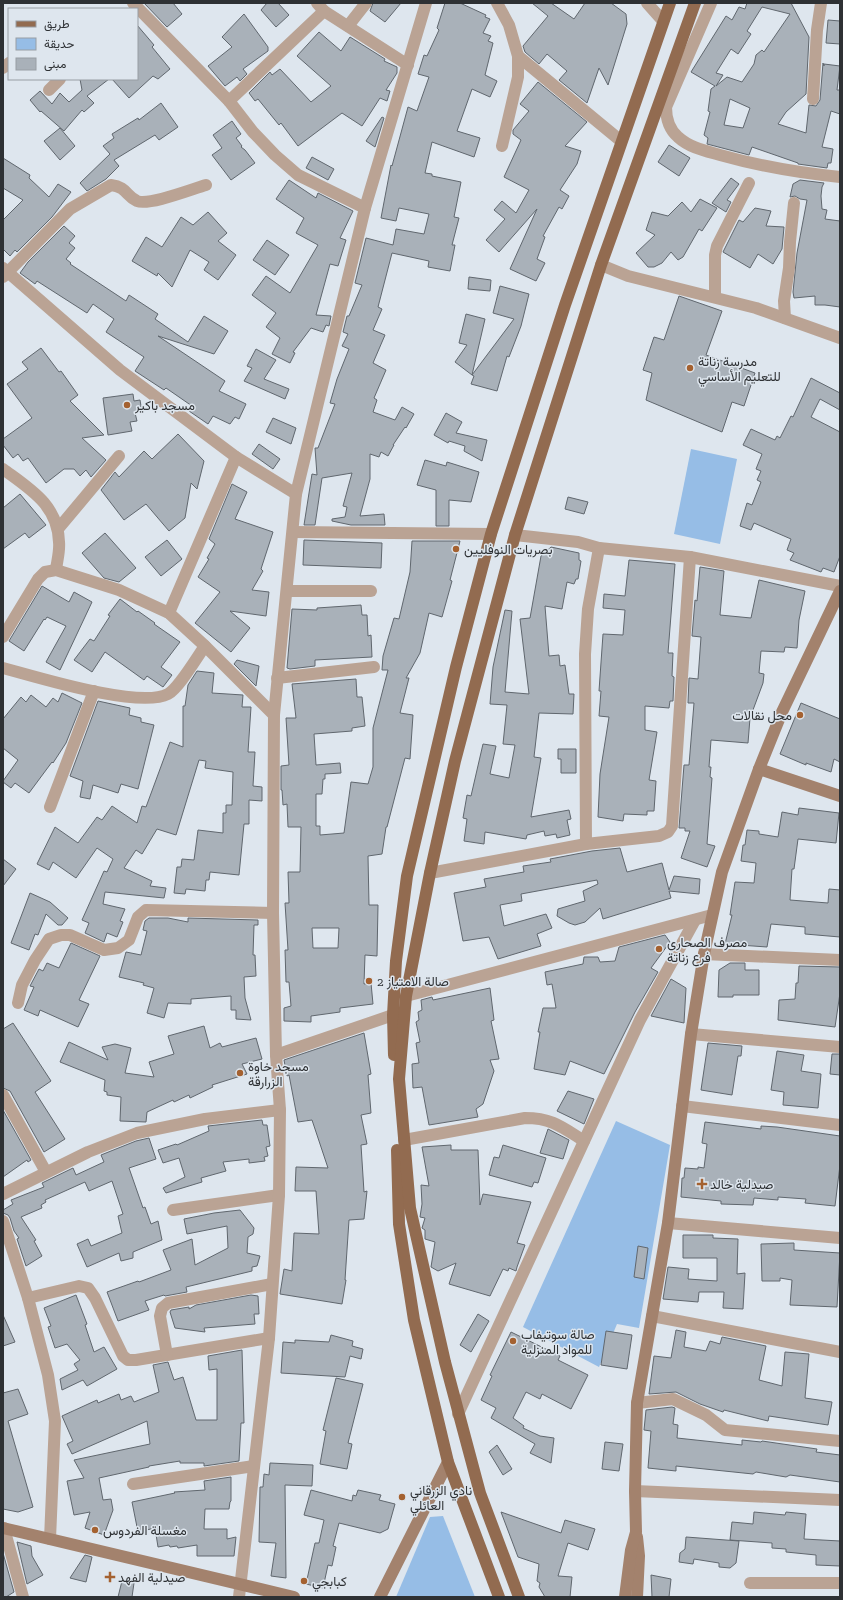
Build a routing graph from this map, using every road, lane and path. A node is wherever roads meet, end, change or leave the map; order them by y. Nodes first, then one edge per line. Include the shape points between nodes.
1 (366, 3) edge
2 (426, 3) edge
3 (497, 3) edge
4 (647, 3) edge
5 (670, 3) edge
6 (695, 3) edge
7 (711, 3) edge
8 (821, 3) edge
9 (320, 7) edge
10 (138, 11) edge
11 (663, 21) junction
12 (348, 26) junction
13 (518, 56) junction
14 (408, 65) junction
15 (59, 80) edge
16 (49, 90) dead end
17 (813, 99) dead end
18 (229, 101) junction
19 (621, 141) junction
20 (502, 146) dead end
21 (840, 177) edge
22 (749, 182) dead end
23 (206, 185) dead end
24 (794, 203) dead end
25 (365, 208) junction
26 (597, 212) junction
27 (616, 220) junction
28 (601, 265) junction
29 (4, 273) edge
30 (715, 298) junction
31 (785, 318) junction
32 (840, 338) edge
33 (119, 456) dead end
34 (236, 457) junction
35 (3, 469) edge
36 (296, 494) junction
37 (58, 529) junction
38 (293, 532) junction
39 (490, 534) junction
40 (515, 535) junction
41 (599, 548) junction
42 (690, 558) junction
43 (56, 570) junction
44 (840, 586) edge
45 (287, 591) junction
46 (371, 591) dead end
47 (840, 591) edge
48 (169, 613) junction
49 (7, 622) edge
50 (3, 637) edge
51 (205, 646) junction
52 (374, 667) dead end
53 (3, 668) edge
54 (277, 678) junction
55 (94, 691) junction
56 (274, 715) junction
57 (435, 756) junction
58 (455, 761) junction
59 (759, 769) junction
60 (840, 796) edge
61 (50, 807) dead end
62 (586, 844) junction
63 (430, 872) junction
64 (273, 913) junction
65 (712, 915) junction
66 (695, 920) junction
67 (704, 954) junction
68 (840, 960) edge
69 (406, 996) junction
70 (18, 1003) dead end
71 (393, 1014) junction
72 (691, 1034) junction
73 (840, 1047) edge
74 (276, 1055) junction
75 (3, 1095) edge
76 (682, 1106) junction
77 (280, 1110) junction
78 (840, 1125) edge
79 (404, 1140) junction
80 (584, 1141) junction
81 (46, 1172) junction
82 (3, 1194) edge
83 (279, 1195) junction
84 (173, 1210) dead end
85 (3, 1222) edge
86 (668, 1223) junction
87 (840, 1238) edge
88 (272, 1284) junction
89 (28, 1298) junction
90 (652, 1316) junction
91 (268, 1338) junction
92 (840, 1352) edge
93 (168, 1355) junction
94 (637, 1403) junction
95 (458, 1414) junction
96 (840, 1441) edge
97 (448, 1462) junction
98 (254, 1466) junction
99 (133, 1484) dead end
100 (635, 1491) junction
101 (840, 1500) edge
102 (3, 1528) edge
103 (636, 1532) junction
104 (50, 1539) junction
105 (6, 1551) edge
106 (750, 1583) dead end
107 (840, 1583) edge
108 (240, 1591) edge
109 (23, 1597) edge
110 (294, 1597) edge
111 (380, 1597) edge
112 (499, 1597) edge
113 (519, 1597) edge
114 (625, 1597) edge
115 (637, 1597) edge

1 - 12 street
2 - 14 street
3 - 13 street via 510,25
4 - 11 street
5 - 11 main road
6 - 27 main road
7 - 21 street via 666,108 667,120 674,132 697,148 744,162
8 - 17 street
9 - 12 street
9 - 18 street
10 - 18 street
11 - 19 main road
12 - 14 street
13 - 19 street
13 - 20 street via 518,77
14 - 25 street
15 - 16 street
18 - 25 street via 253,132 298,175
19 - 26 main road
22 - 30 street via 717,246
23 - 29 street via 150,202 137,201 120,186 110,185 70,209
24 - 31 street via 790,268 784,301
25 - 36 street
26 - 27 main road
26 - 39 main road
27 - 28 main road
28 - 30 street via 628,276
28 - 40 main road
29 - 34 street via 120,370
30 - 31 street
31 - 32 street
33 - 37 street
34 - 36 street
34 - 48 street
35 - 37 street via 39,496 51,510
36 - 38 street
37 - 43 street
38 - 39 street
38 - 45 street
39 - 57 main road
40 - 41 street via 578,542
40 - 58 main road
41 - 42 street
41 - 62 street via 588,610 586,654
42 - 44 street
42 - 62 street via 672,826 668,832 659,836
43 - 48 street via 119,590
43 - 49 street via 45,572 38,579
45 - 46 street
45 - 54 street
47 - 59 street via 782,712
48 - 51 street
49 - 50 street
51 - 55 street via 168,694 156,698 113,696
51 - 56 street
52 - 54 street
53 - 55 street
54 - 56 street
55 - 61 street
56 - 64 street
57 - 58 main road
57 - 71 main road via 407,876 396,961
58 - 63 main road
59 - 60 street
59 - 65 street via 722,872
62 - 63 street
63 - 69 main road
64 - 70 street via 146,910 138,917 129,940 118,948 104,950 70,935 61,935 49,940 35,960 22,985
64 - 74 street
65 - 66 street
65 - 67 street
66 - 69 street
66 - 80 street via 640,1020
67 - 68 street
67 - 72 street
69 - 79 main road via 399,1078
71 - 74 street
71 - 97 main road via 399,1224 414,1320
72 - 73 street
72 - 76 street
74 - 77 street
75 - 81 street
76 - 78 street
76 - 86 street
77 - 81 street via 205,1120 137,1133
77 - 83 street
79 - 80 street via 525,1118 540,1118 552,1121
79 - 95 main road via 410,1208
80 - 95 street
81 - 82 street
83 - 84 street
83 - 88 street
85 - 89 street
86 - 87 street
86 - 90 street
88 - 91 street
88 - 93 street via 168,1303 162,1308 160,1316
89 - 93 street via 79,1286 88,1288 123,1356 128,1360 136,1360
89 - 104 street via 48,1375 55,1421
90 - 92 street
90 - 94 street
91 - 93 street
91 - 98 street
94 - 96 street via 673,1399 706,1415 725,1430
94 - 100 street
95 - 113 main road via 480,1493
97 - 111 street
97 - 112 main road
98 - 99 street
98 - 108 street
100 - 101 street
100 - 103 street
102 - 104 street
102 - 105 street
103 - 114 street
103 - 115 street via 639,1556
104 - 108 street
105 - 109 street
106 - 107 street
108 - 110 street

